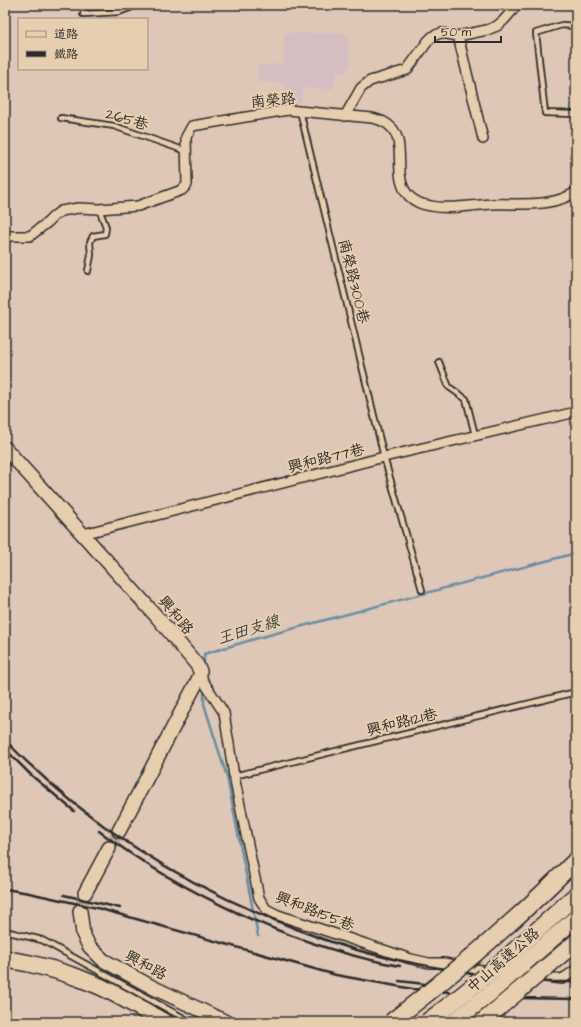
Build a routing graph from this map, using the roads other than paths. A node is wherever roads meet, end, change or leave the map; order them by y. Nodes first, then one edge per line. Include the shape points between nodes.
1 (138, 5) edge
2 (517, 5) edge
3 (83, 14) dead end
4 (576, 26) edge
5 (458, 36) junction
6 (300, 111) junction
7 (344, 116) junction
8 (576, 117) edge
9 (60, 118) dead end
10 (483, 139) dead end
11 (186, 151) junction
12 (576, 192) edge
13 (99, 209) junction
14 (5, 236) edge
15 (88, 271) dead end
16 (439, 362) dead end
17 (576, 412) edge
18 (475, 435) junction
19 (5, 448) edge
20 (384, 457) junction
21 (83, 534) junction
22 (422, 590) dead end
23 (200, 677) junction
24 (576, 692) edge
25 (234, 776) junction
26 (119, 831) tunnel mouth
27 (109, 848) tunnel mouth
28 (576, 860) edge
29 (85, 892) tunnel mouth
30 (576, 895) edge
31 (80, 911) tunnel mouth
32 (576, 918) edge
33 (5, 931) edge
34 (576, 942) edge
35 (5, 959) edge
36 (576, 970) edge
37 (164, 1022) edge
38 (191, 1022) edge
39 (226, 1022) edge
40 (391, 1022) edge
41 (428, 1022) edge
42 (454, 1022) edge
43 (482, 1022) edge

1 - 3 lane via 119,12
2 - 5 street via 497,26
4 - 8 lane via 562,25 536,33 545,113 574,114
5 - 7 street via 441,33 433,36 407,70 370,81 361,88
5 - 10 street
6 - 7 street, 南榮路
6 - 11 street, 南榮路 via 288,110 192,126 186,136
6 - 20 lane, 南榮路300巷
7 - 12 street, 南榮路 via 372,118 384,122 394,130 399,146 404,189 416,202 432,206 528,205
9 - 11 lane, 265巷 via 114,126
11 - 13 street, 南榮路 via 187,185 182,190 138,206
13 - 14 street, 南榮路 via 78,208 61,211 30,236
13 - 15 lane via 106,227 105,234 93,236 90,242
16 - 18 lane via 449,387 466,399
17 - 18 street, 興和路77巷
18 - 20 street, 興和路77巷
19 - 21 street, 興和路
20 - 21 street, 興和路77巷
20 - 22 lane, 南榮路300巷
21 - 23 street, 興和路 via 192,659 200,671
23 - 25 street, 興和路155巷 via 224,713
23 - 26 street
24 - 25 lane, 興和路121巷
25 - 36 street, 興和路155巷 via 259,898 266,909 321,930 429,963 562,979
27 - 29 street
28 - 40 highway, bridge via 494,937
30 - 41 highway, 中山高速公路, bridge via 519,948
31 - 39 street, 興和路 via 83,934 89,946 103,960 152,987
32 - 42 highway, 中山高速公路, bridge
33 - 38 lane via 42,940
34 - 43 highway, bridge
35 - 37 highway via 32,963 68,974 100,987

